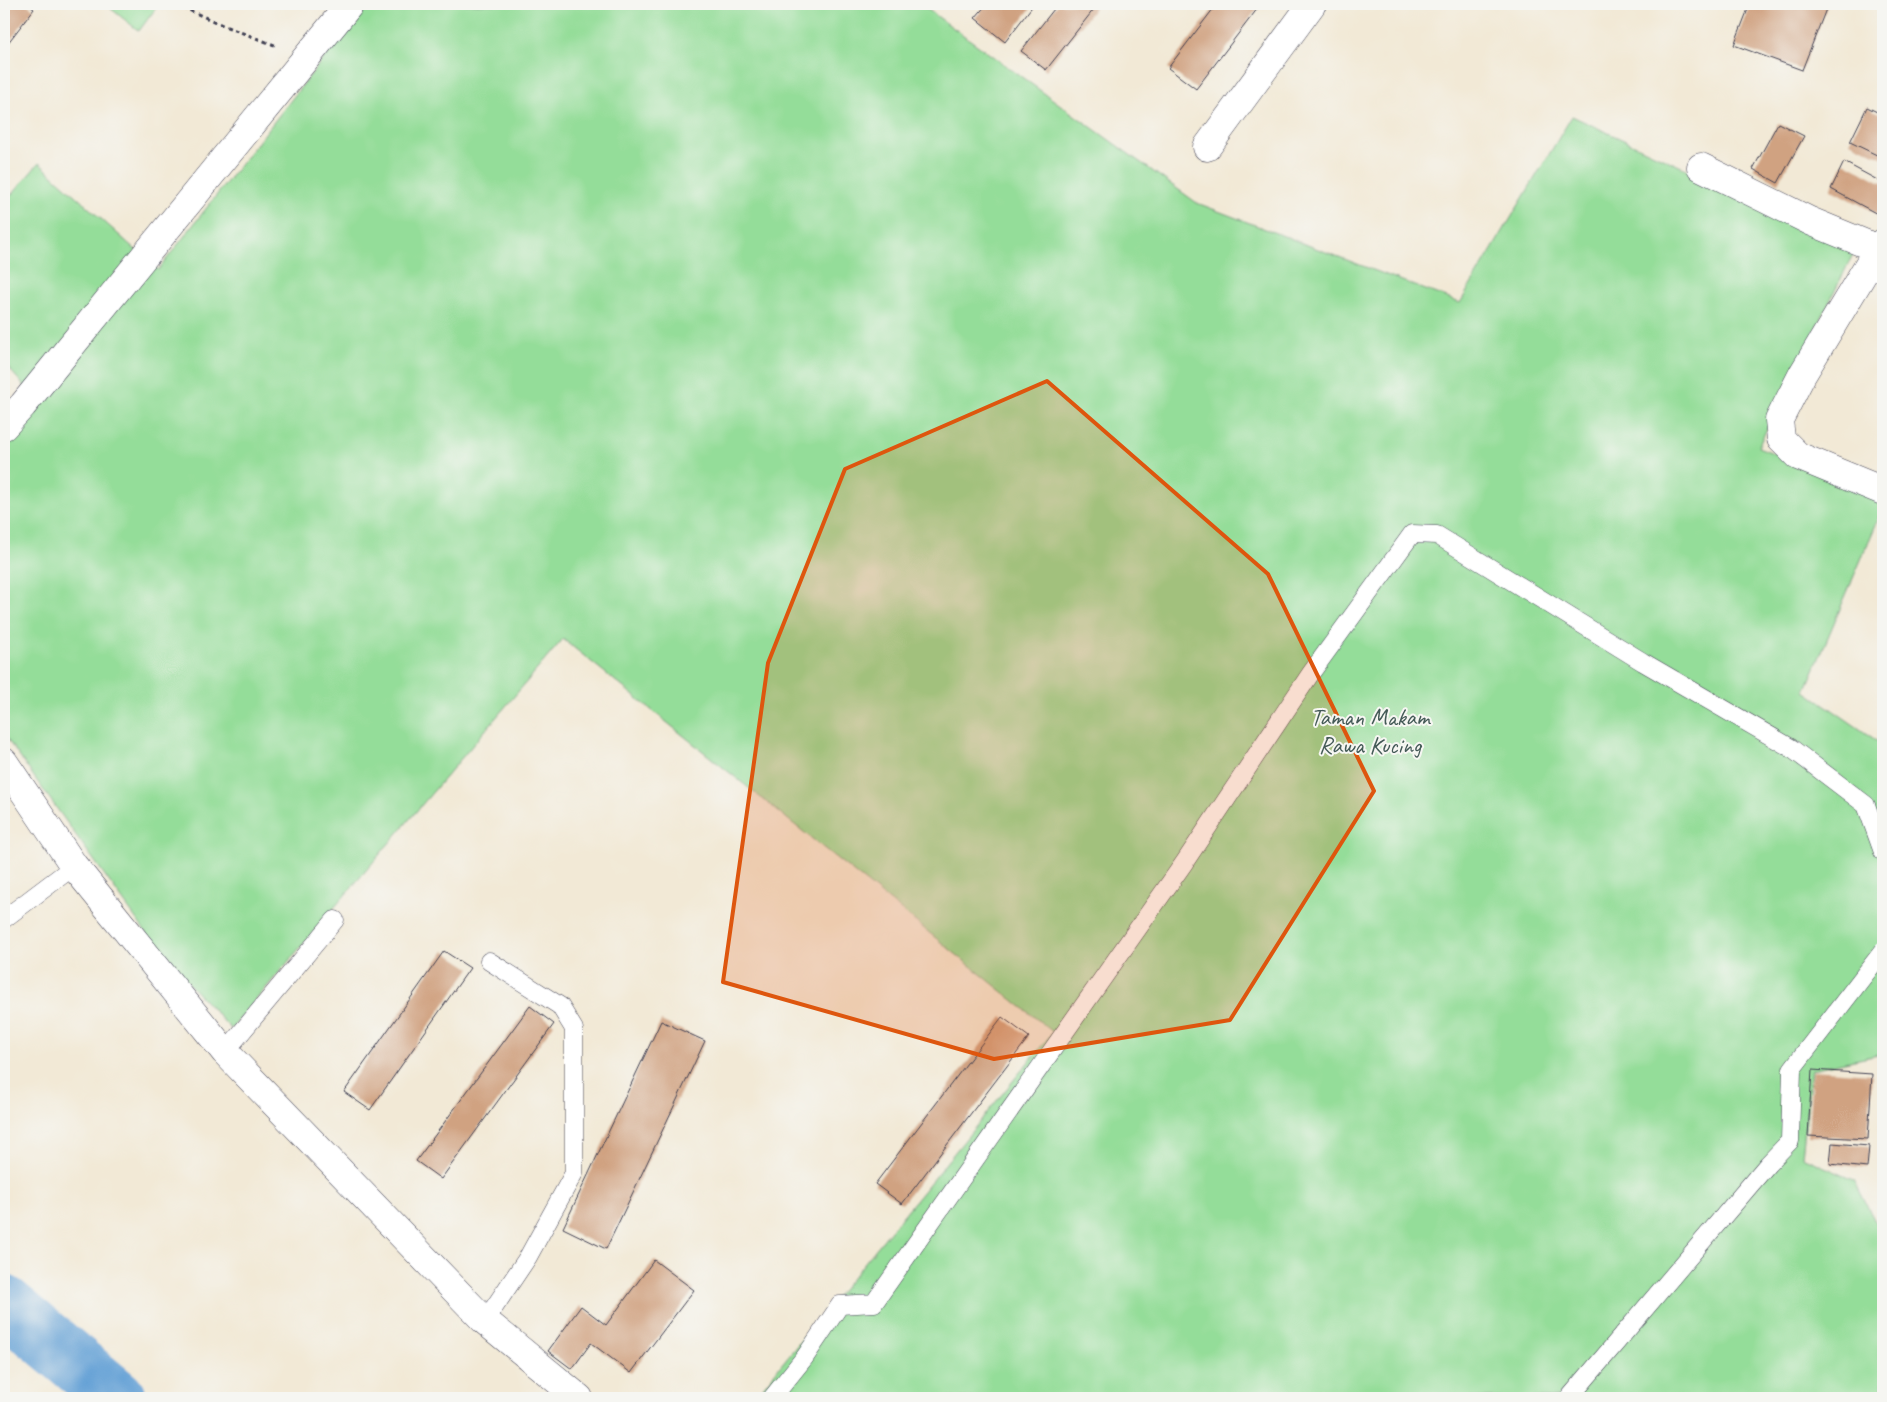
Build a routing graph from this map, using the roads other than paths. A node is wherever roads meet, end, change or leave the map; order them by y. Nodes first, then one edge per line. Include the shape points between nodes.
1 (350, 4) edge
2 (1312, 4) edge
3 (1207, 147) dead end
4 (1701, 166) dead end
5 (1881, 246) edge
6 (4, 426) edge
7 (1883, 491) edge
8 (4, 762) edge
9 (1883, 852) edge
10 (74, 866) junction
11 (4, 919) edge
12 (335, 920) dead end
13 (1883, 951) edge
14 (489, 961) dead end
15 (226, 1052) junction
16 (485, 1321) junction
17 (579, 1398) edge
18 (772, 1398) edge
19 (1569, 1398) edge

1 - 6 street
2 - 3 street
4 - 5 street via 1810,222
5 - 7 street via 1802,375 1779,420 1781,439 1798,456
8 - 10 street
9 - 18 lane via 1866,806 1791,748 1643,662 1437,535 1412,534 1311,673 1184,863 874,1303 840,1306 805,1358
10 - 11 lane
10 - 15 street
12 - 15 lane
13 - 19 lane via 1792,1069 1790,1141
14 - 16 lane via 560,1006 574,1029 574,1173 528,1257
15 - 16 street
16 - 17 street

